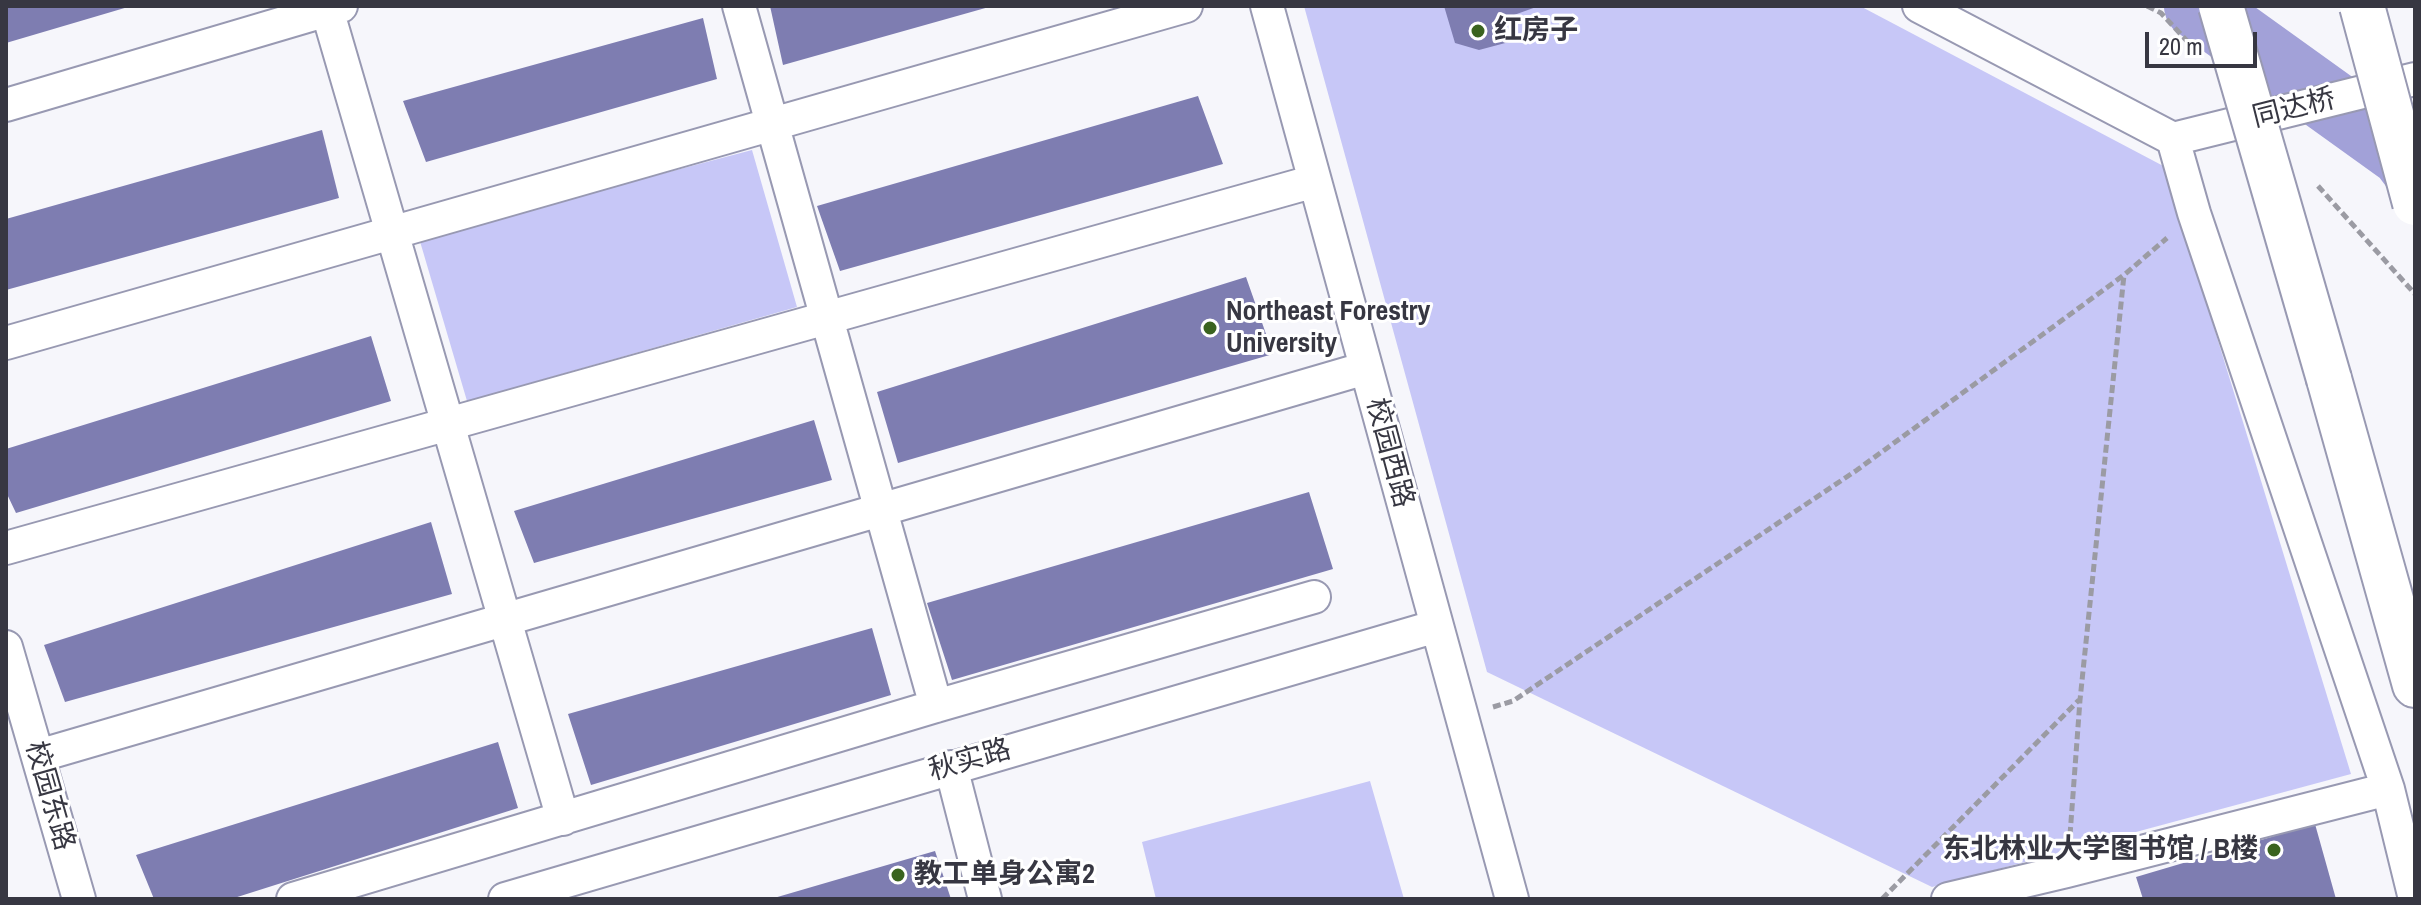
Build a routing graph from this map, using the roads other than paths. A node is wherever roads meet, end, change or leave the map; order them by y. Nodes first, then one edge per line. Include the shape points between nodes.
1 (739, 6) edge
2 (1186, 6) edge
3 (1267, 6) edge
4 (1919, 6) edge
5 (2221, 6) edge
6 (2362, 6) edge
7 (332, 7) edge
8 (2415, 79) edge
9 (6, 105) edge
10 (772, 124) junction
11 (2173, 139) junction
12 (1315, 181) junction
13 (2415, 203) edge
14 (392, 233) junction
15 (827, 318) junction
16 (6, 343) edge
17 (1366, 368) junction
18 (448, 424) junction
19 (881, 510) junction
20 (6, 548) edge
21 (1314, 597) dead end
22 (505, 620) junction
23 (1437, 626) junction
24 (6, 647) edge
25 (2415, 685) edge
26 (936, 706) junction
27 (38, 756) junction
28 (951, 767) junction
29 (2388, 789) junction
30 (563, 819) junction
31 (582, 888) edge
32 (79, 899) edge
33 (293, 899) edge
34 (505, 899) edge
35 (985, 899) edge
36 (1512, 899) edge
37 (1948, 899) edge
38 (2415, 899) edge

1 - 10 street
2 - 10 street
3 - 12 street, 校园西路
4 - 11 street
5 - 25 main road, bridge
6 - 13 main road, bridge
7 - 9 street
7 - 14 street
8 - 11 street, 同达桥, bridge
10 - 14 street
10 - 15 street
11 - 29 street
12 - 15 street
12 - 17 street, 校园西路
14 - 16 street
14 - 18 street
15 - 18 street
15 - 19 street
17 - 19 street
17 - 23 street, 校园西路
18 - 20 street
18 - 22 street
19 - 22 street
19 - 26 street
21 - 26 street
22 - 27 street
22 - 30 street
23 - 28 street, 秋实路
23 - 36 street, 校园西路
24 - 27 street, 校园东路
26 - 30 street
27 - 32 street, 校园东路
28 - 31 street, 秋实路
28 - 35 street
29 - 37 street
29 - 38 street
30 - 33 street
31 - 34 street, 秋实路

